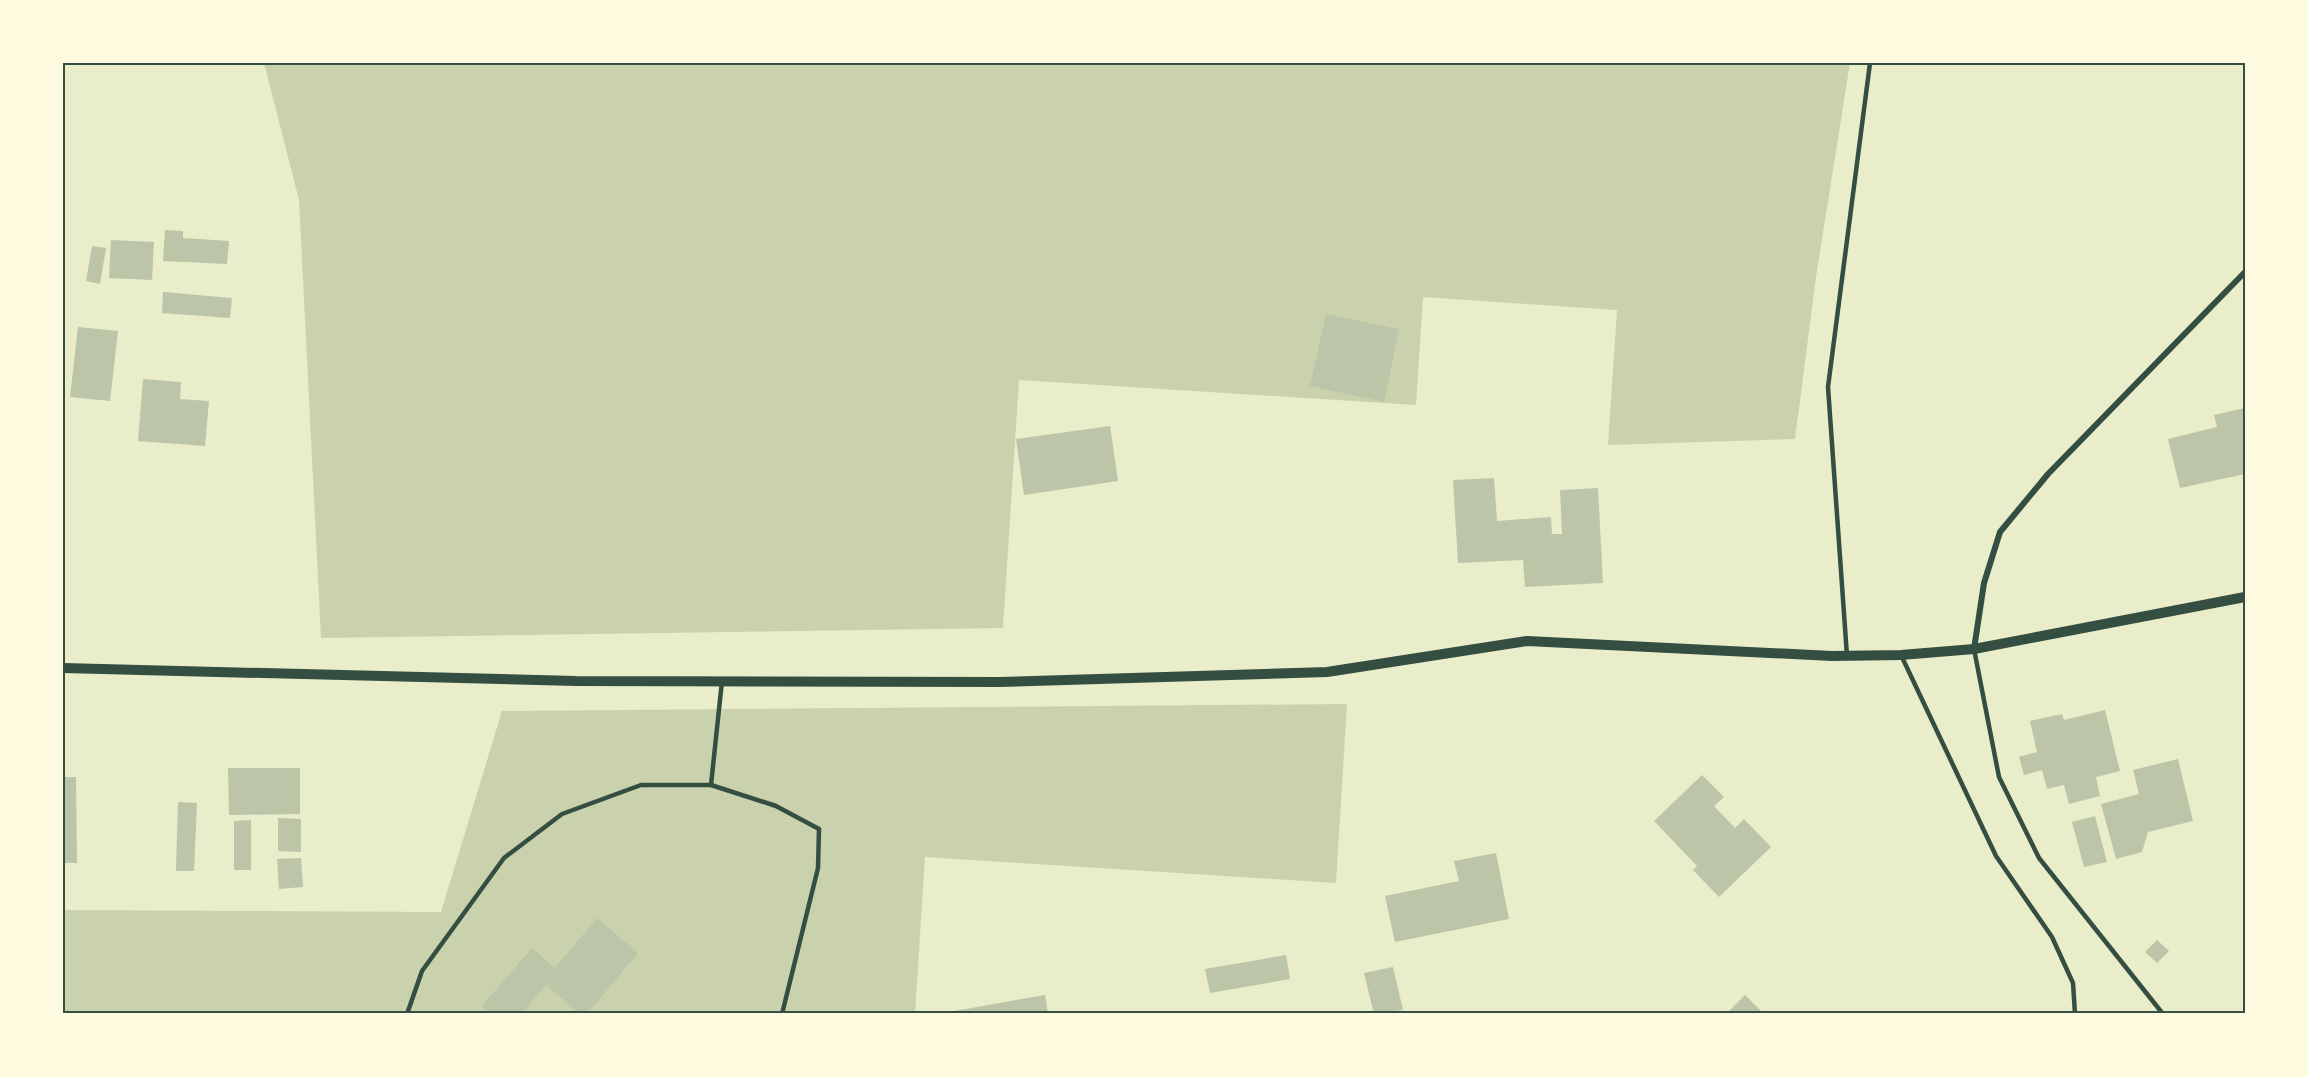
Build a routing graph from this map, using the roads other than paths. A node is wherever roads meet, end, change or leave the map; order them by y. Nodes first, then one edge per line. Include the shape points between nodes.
1 (1870, 63) edge
2 (2245, 272) edge
3 (2245, 597) edge
4 (1974, 649) junction
5 (1900, 655) junction
6 (1847, 656) junction
7 (63, 668) edge
8 (722, 681) junction
9 (711, 785) junction
10 (407, 1014) edge
11 (783, 1014) edge
12 (2074, 1014) edge
13 (2163, 1014) edge

1 - 6 lane via 1828,387
2 - 4 street via 2048,474 2000,532 1984,583
3 - 4 street
4 - 5 street
4 - 13 lane via 1999,777 2039,858
5 - 6 street
5 - 12 lane via 1996,856 2052,937 2073,983
6 - 8 street via 1527,641 1326,672 1000,682
7 - 8 street
8 - 9 lane
9 - 10 lane via 640,785 562,814 504,858 422,971
9 - 11 lane via 776,806 819,829 818,868

